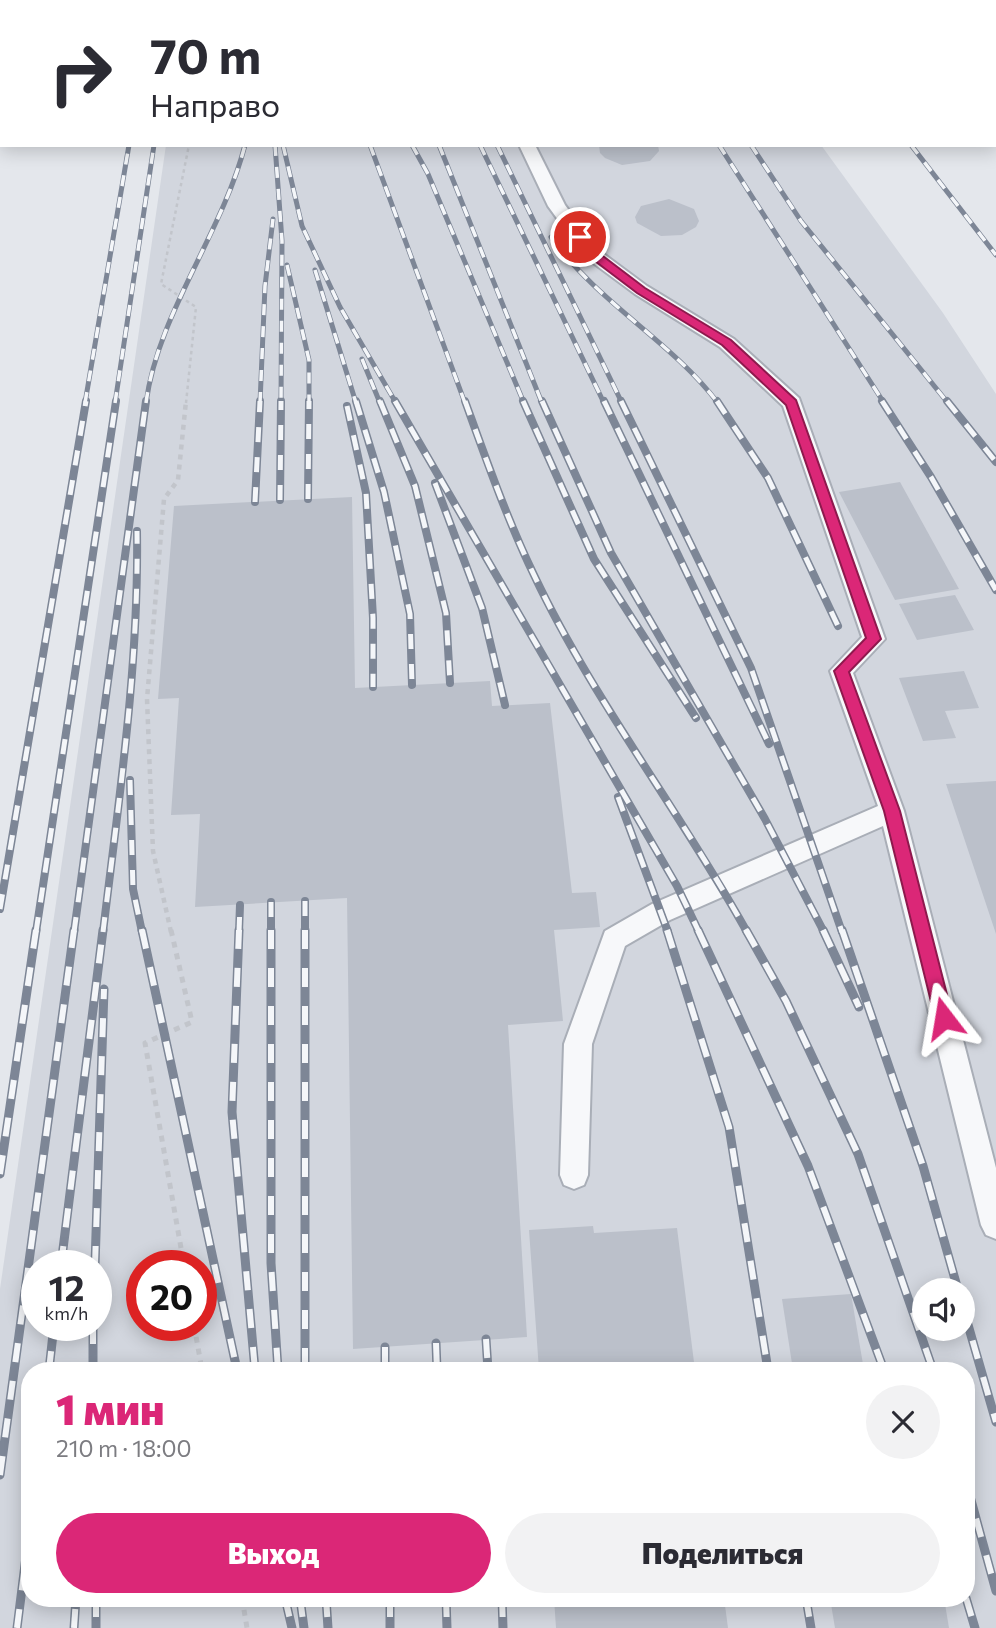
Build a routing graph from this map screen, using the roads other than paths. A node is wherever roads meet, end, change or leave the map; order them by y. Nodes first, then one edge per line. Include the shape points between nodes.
1 (528, 147) edge
2 (892, 811) junction
3 (574, 1175) dead end
4 (996, 1225) edge

1 - 2 lane via 557,206 591,253 727,343 792,403 874,639 841,671
2 - 3 lane via 661,912 614,939 578,1044
2 - 4 lane

